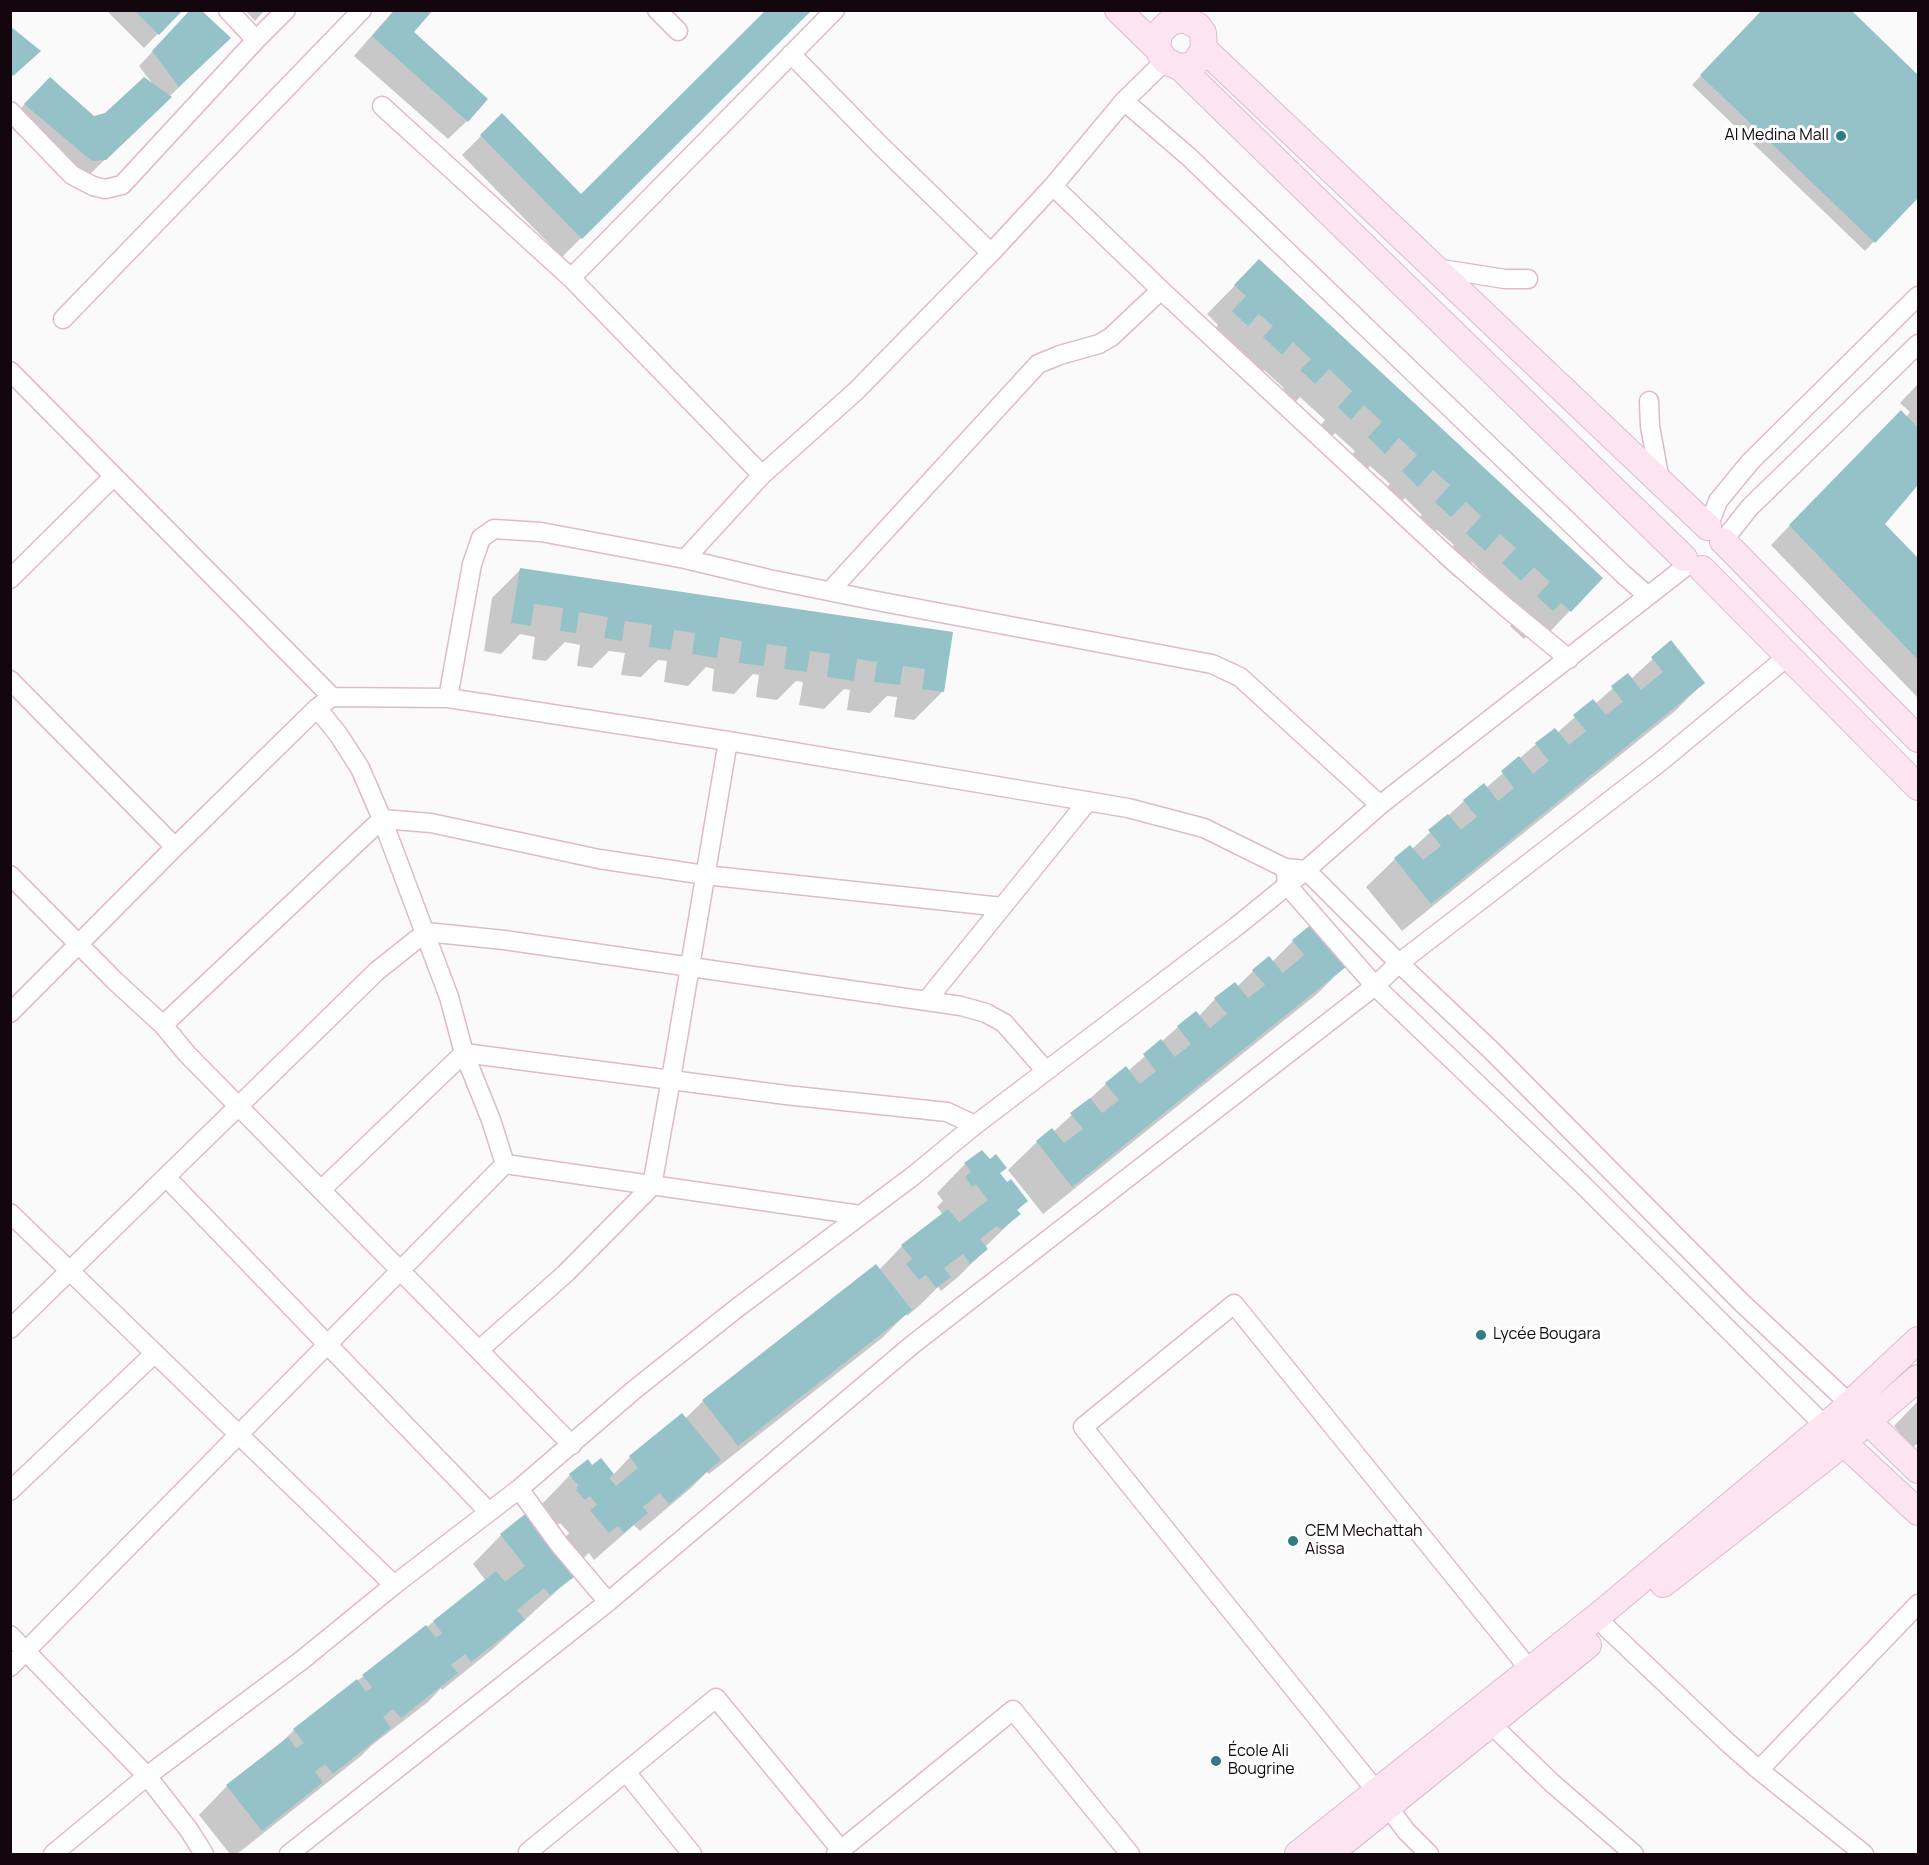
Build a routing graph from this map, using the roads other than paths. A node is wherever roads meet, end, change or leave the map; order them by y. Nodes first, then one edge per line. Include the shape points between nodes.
1 (228, 10) edge
2 (286, 10) edge
3 (363, 10) edge
4 (657, 10) edge
5 (835, 10) edge
6 (1118, 10) edge
7 (1172, 15) edge
8 (678, 31) dead end
9 (256, 39) junction
10 (1204, 49) junction
11 (791, 54) junction
12 (1167, 59) junction
13 (1124, 100) junction
14 (382, 106) dead end
15 (10, 111) edge
16 (1053, 186) junction
17 (991, 253) junction
18 (1435, 268) junction
19 (570, 278) junction
20 (1528, 279) dead end
21 (1161, 290) junction
22 (1918, 296) edge
23 (63, 319) dead end
24 (1918, 344) edge
25 (10, 370) edge
26 (1649, 401) dead end
27 (762, 475) junction
28 (114, 476) junction
29 (1660, 481) junction
30 (1716, 534) junction
31 (685, 559) junction
32 (1692, 564) junction
33 (10, 579) edge
34 (830, 591) junction
35 (1648, 596) junction
36 (1787, 657) junction
37 (1569, 659) junction
38 (10, 680) edge
39 (332, 697) junction
40 (448, 698) junction
41 (317, 708) junction
42 (1918, 739) edge
43 (728, 741) junction
44 (1918, 787) edge
45 (1089, 801) junction
46 (1380, 805) junction
47 (382, 819) junction
48 (175, 847) junction
49 (1306, 870) junction
50 (10, 875) edge
51 (705, 875) junction
52 (1286, 876) junction
53 (1002, 907) junction
54 (426, 932) junction
55 (80, 945) junction
56 (1399, 963) junction
57 (690, 968) junction
58 (1374, 986) junction
59 (927, 1000) junction
60 (10, 1013) edge
61 (163, 1025) junction
62 (464, 1053) junction
63 (1046, 1071) junction
64 (671, 1079) junction
65 (238, 1105) junction
66 (975, 1125) junction
67 (505, 1164) junction
68 (166, 1177) junction
69 (652, 1186) junction
70 (321, 1190) junction
71 (10, 1213) edge
72 (860, 1215) junction
73 (70, 1270) junction
74 (401, 1271) junction
75 (10, 1329) edge
76 (1918, 1340) edge
77 (328, 1345) junction
78 (479, 1350) junction
79 (154, 1353) junction
80 (1918, 1378) edge
81 (1858, 1413) junction
82 (1825, 1426) junction
83 (240, 1435) junction
84 (1844, 1443) junction
85 (572, 1445) junction
86 (1918, 1470) edge
87 (519, 1489) junction
88 (10, 1491) edge
89 (489, 1512) junction
90 (1918, 1512) edge
91 (394, 1585) junction
92 (608, 1602) junction
93 (1918, 1604) edge
94 (1603, 1622) junction
95 (10, 1635) edge
96 (28, 1652) junction
97 (10, 1668) edge
98 (1530, 1670) junction
99 (1491, 1724) junction
100 (1759, 1770) junction
101 (626, 1772) junction
102 (147, 1776) junction
103 (1383, 1800) junction
104 (839, 1852) edge
105 (53, 1854) edge
106 (204, 1854) edge
107 (289, 1854) edge
108 (529, 1854) edge
109 (692, 1854) edge
110 (1130, 1854) edge
111 (1298, 1854) edge
112 (1329, 1854) edge
113 (1429, 1854) edge
114 (1634, 1854) edge
115 (1864, 1854) edge

1 - 9 street
2 - 9 street
3 - 23 street
4 - 8 street
5 - 11 street
6 - 12 main road
7 - 10 main road via 1198,26 1203,33
7 - 12 main road via 1159,33
9 - 15 street via 122,185 105,189 72,176
10 - 12 main road via 1195,63
10 - 18 main road
11 - 17 street
11 - 19 street
12 - 13 street
12 - 32 main road
13 - 16 street
13 - 35 street via 1189,157
14 - 19 street
16 - 17 street
16 - 21 street
17 - 27 street via 856,390
18 - 20 street
18 - 29 main road
19 - 27 street
21 - 34 street via 1111,337 1038,364
21 - 37 street via 1454,562
22 - 30 street via 1750,462 1718,501
24 - 30 street via 1750,507
25 - 28 street
26 - 29 street
27 - 31 street
28 - 33 street
28 - 39 street
29 - 30 main road
30 - 32 main road via 1724,548 1720,561 1708,568
30 - 32 main road via 1701,526 1688,532 1682,544
30 - 42 main road
31 - 34 street
31 - 40 street via 541,532 494,529 481,538 472,564
32 - 35 street
32 - 36 main road
34 - 46 street via 1212,664 1240,677
35 - 37 street
36 - 44 main road
36 - 56 street via 1660,762
37 - 46 street
38 - 48 street
39 - 40 street
39 - 41 street
40 - 43 street
41 - 47 street via 360,768
41 - 48 street
43 - 45 street
43 - 51 street
45 - 52 street via 1204,828
45 - 53 street
46 - 49 street
47 - 51 street via 431,823 599,859
47 - 54 street
47 - 61 street
48 - 55 street
49 - 52 street
49 - 56 street
50 - 55 street
51 - 53 street
51 - 57 street
52 - 58 street
52 - 63 street via 1237,926
53 - 59 street
54 - 57 street
54 - 62 street
54 - 65 street via 377,970
55 - 60 street
55 - 61 street
56 - 58 street
56 - 81 street
57 - 59 street
57 - 64 street
58 - 82 street via 1581,1183
58 - 92 street via 912,1345
59 - 63 street via 986,1013 1004,1023
61 - 65 street
62 - 64 street
62 - 67 street
62 - 70 street
63 - 66 street
64 - 66 street via 947,1112
64 - 69 street
65 - 68 street
65 - 70 street
66 - 72 street
67 - 69 street
67 - 74 street
68 - 73 street
68 - 77 street
69 - 72 street
69 - 78 street via 565,1274
70 - 74 street
71 - 73 street
72 - 85 street via 634,1390
73 - 75 street
73 - 79 street
74 - 77 street
74 - 78 street
76 - 81 main road
77 - 83 street
77 - 89 street
78 - 85 street
79 - 83 street
79 - 88 street
80 - 81 main road
81 - 82 main road
81 - 84 main road
81 - 86 main road
82 - 84 main road
82 - 94 main road
83 - 91 street
83 - 96 street
84 - 90 main road
84 - 94 main road
85 - 87 street
87 - 89 street
87 - 92 street
89 - 91 street
91 - 102 street via 302,1660
92 - 107 street
93 - 100 street
94 - 98 main road
94 - 99 main road via 1550,1678
94 - 100 street
95 - 96 street
96 - 97 street
96 - 102 street
98 - 103 main road
98 - 103 street via 1234,1304 1083,1426
99 - 103 main road
99 - 114 street
100 - 115 street
101 - 104 street via 716,1698
101 - 108 street
101 - 109 street
102 - 105 street
102 - 106 street
103 - 111 main road
103 - 112 main road
103 - 113 street
104 - 110 street via 1013,1710

